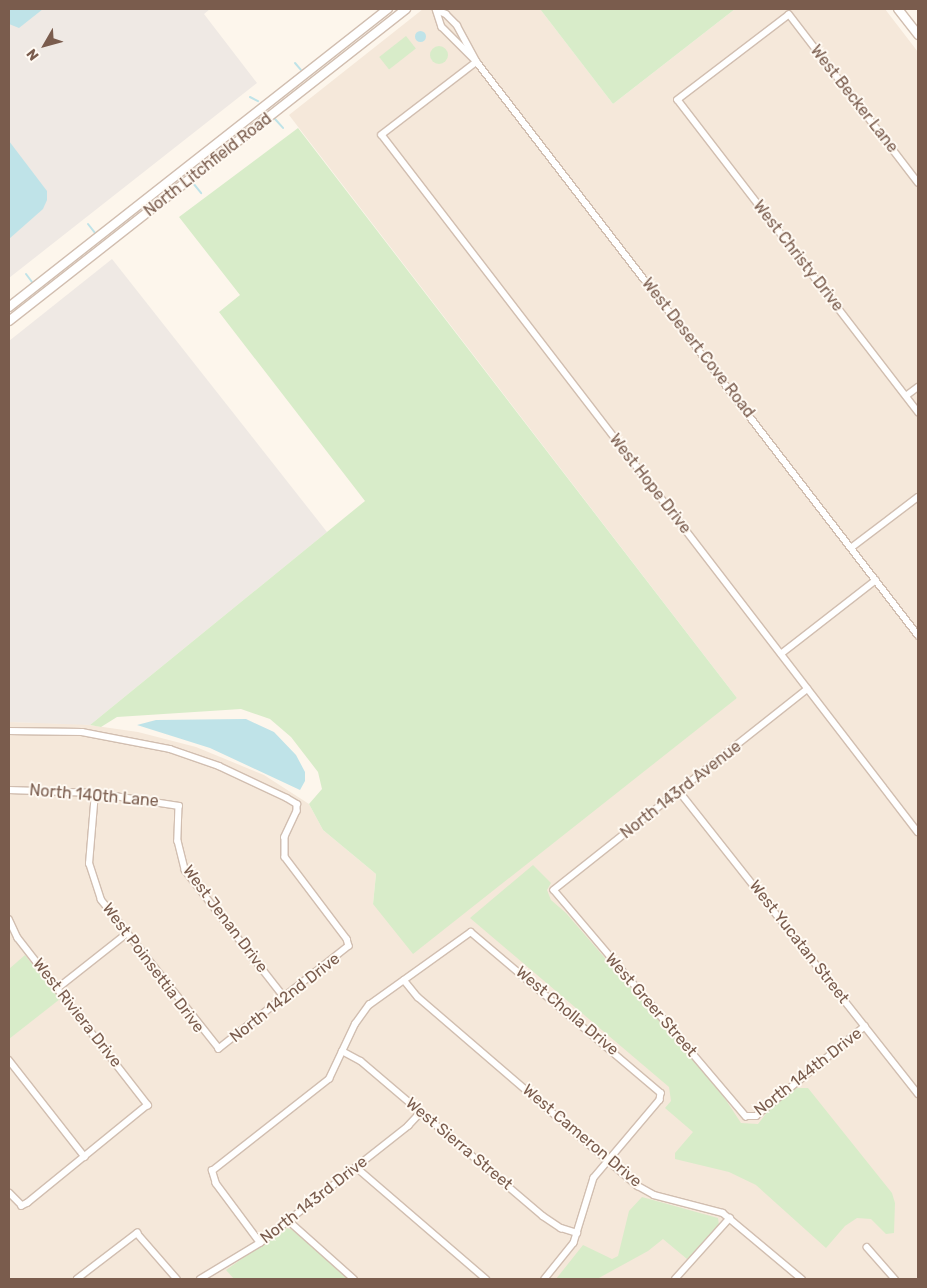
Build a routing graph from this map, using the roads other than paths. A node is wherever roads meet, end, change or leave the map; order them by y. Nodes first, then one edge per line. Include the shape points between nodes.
1 (388, 9) edge
2 (406, 9) edge
3 (436, 9) edge
4 (898, 9) edge
5 (789, 15) joint
6 (918, 35) edge
7 (477, 62) junction
8 (256, 112) junction
9 (201, 171) junction
10 (918, 183) edge
11 (122, 218) junction
12 (129, 227) junction
13 (9, 307) edge
14 (9, 321) edge
15 (918, 387) edge
16 (906, 396) junction
17 (918, 412) edge
18 (918, 497) edge
19 (852, 548) junction
20 (876, 580) junction
21 (918, 635) edge
22 (780, 654) junction
23 (808, 689) junction
24 (9, 731) edge
25 (9, 790) edge
26 (679, 792) junction
27 (96, 793) junction
28 (179, 806) joint
29 (918, 832) edge
30 (554, 890) joint
31 (9, 919) edge
32 (125, 935) junction
33 (404, 980) junction
34 (58, 988) junction
35 (285, 998) junction
36 (865, 1026) junction
37 (219, 1049) joint
38 (342, 1051) junction
39 (9, 1060) edge
40 (918, 1094) edge
41 (421, 1112) junction
42 (750, 1118) joint
43 (86, 1157) junction
44 (609, 1160) junction
45 (356, 1167) junction
46 (9, 1193) edge
47 (730, 1218) junction
48 (288, 1221) junction
49 (578, 1233) junction
50 (260, 1243) junction
51 (867, 1247) dead end
52 (679, 1278) edge
53 (77, 1279) edge
54 (177, 1279) edge
55 (200, 1279) edge
56 (354, 1279) edge
57 (486, 1279) edge
58 (545, 1279) edge
59 (802, 1279) edge
60 (895, 1279) edge

1 - 8 main road, North Litchfield Road
2 - 9 main road, North Litchfield Road
3 - 7 street, West Desert Cove Road via 442,27
3 - 7 street, West Desert Cove Road via 457,25
4 - 6 main road
5 - 10 street, West Becker Lane
5 - 16 street, West Christy Drive via 678,100
7 - 19 street, West Desert Cove Road
7 - 22 street, West Hope Drive via 382,135
8 - 9 main road via 252,123 206,161
8 - 11 main road, North Litchfield Road
9 - 12 main road, North Litchfield Road
11 - 12 main road
11 - 13 main road, North Litchfield Road
12 - 14 main road, North Litchfield Road
15 - 16 street
16 - 17 street, West Christy Drive
18 - 19 street
19 - 20 street, West Desert Cove Road
20 - 21 street, West Desert Cove Road
20 - 22 street
22 - 23 street, West Hope Drive
23 - 26 street, North 143rd Avenue
23 - 29 street, West Hope Drive
24 - 35 street, North 142nd Drive via 82,732 170,749 242,775 296,804 297,811 283,844 285,857 348,940 349,946
25 - 27 street, North 140th Lane
26 - 30 street, North 143rd Avenue
26 - 36 street, West Yucatan Street
27 - 28 street, North 140th Lane
27 - 32 street, West Poinsettia Drive via 89,839 92,878 101,900
28 - 35 street, West Jenan Drive via 178,847 185,870
30 - 42 street, West Greer Street via 743,1114
31 - 34 street, West Riviera Drive via 18,938
32 - 34 street
32 - 37 street, West Poinsettia Drive
33 - 38 street via 364,1011
33 - 44 street, West Cameron Drive via 418,997
33 - 44 street, West Cholla Drive via 471,932 661,1092 660,1100
34 - 43 street, West Riviera Drive via 148,1105
35 - 37 street, North 142nd Drive
36 - 40 street, West Yucatan Street
36 - 42 street, North 144th Drive
38 - 41 street, West Sierra Street via 361,1061
38 - 50 street via 329,1079 212,1171 216,1184
39 - 43 street
41 - 45 street, North 143rd Drive
41 - 49 street, West Sierra Street via 552,1223
43 - 46 street via 22,1206
44 - 47 street, West Cameron Drive via 654,1195 706,1207
44 - 49 street via 591,1183
45 - 48 street, North 143rd Drive
45 - 57 street
47 - 52 street
47 - 59 street, West Cameron Drive
48 - 50 street, North 143rd Drive
48 - 56 street
49 - 58 street via 569,1251
50 - 55 street, North 143rd Drive
51 - 60 street
53 - 54 street via 137,1233

